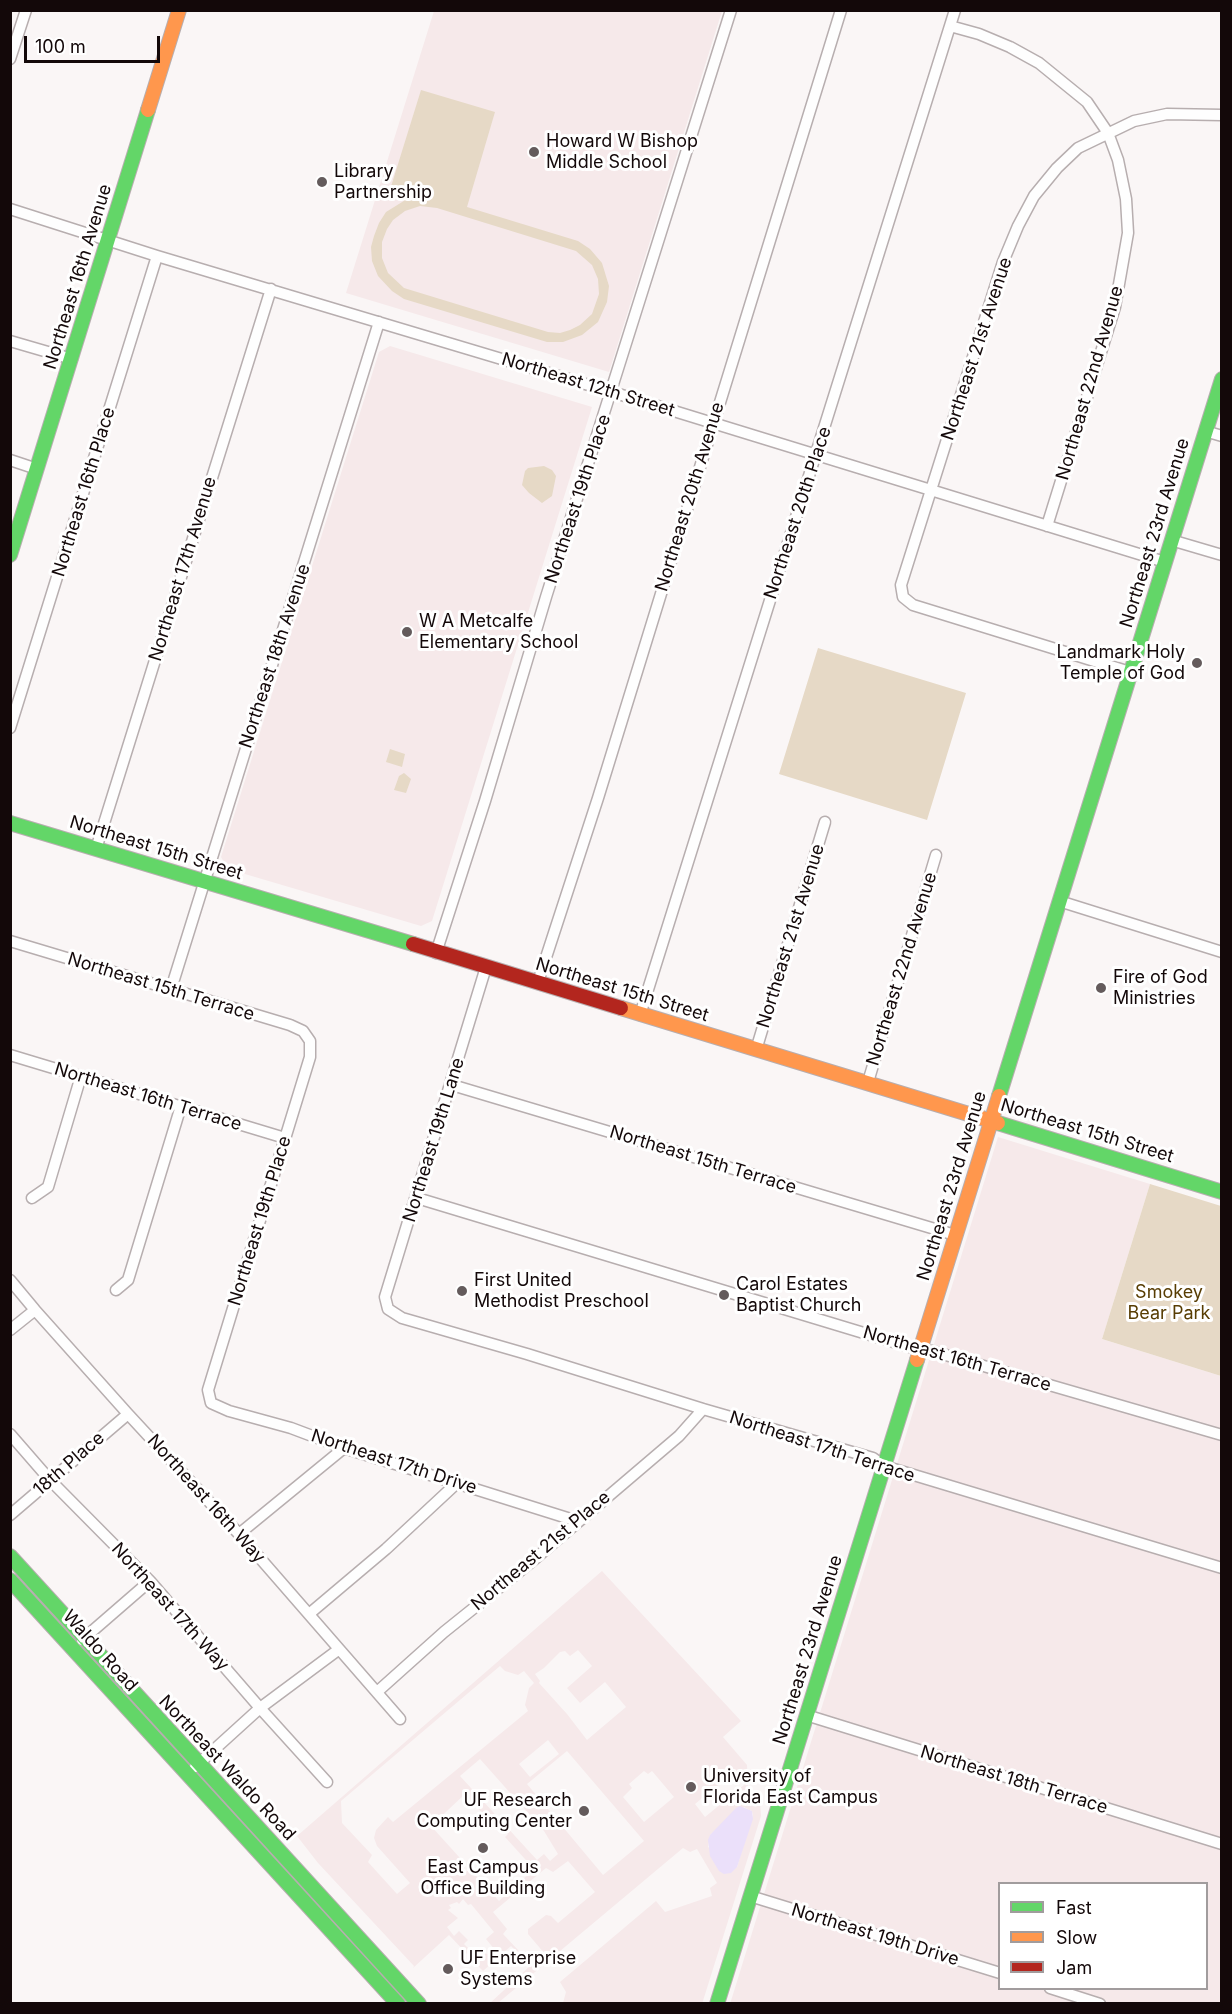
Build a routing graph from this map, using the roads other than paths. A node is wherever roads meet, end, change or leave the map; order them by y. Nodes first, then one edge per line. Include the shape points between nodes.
1 (26, 10) edge
2 (179, 10) edge
3 (731, 10) edge
4 (841, 10) edge
5 (955, 10) edge
6 (950, 26) junction
7 (10, 60) edge
8 (1221, 115) edge
9 (1108, 133) junction
10 (10, 209) edge
11 (108, 240) junction
12 (157, 256) junction
13 (271, 290) junction
14 (379, 322) junction
15 (10, 341) edge
16 (72, 359) junction
17 (1221, 379) edge
18 (612, 392) junction
19 (712, 423) junction
20 (1205, 431) junction
21 (1221, 436) edge
22 (816, 455) junction
23 (10, 460) edge
24 (37, 469) junction
25 (931, 491) junction
26 (1047, 526) junction
27 (1171, 540) junction
28 (10, 555) edge
29 (1221, 555) edge
30 (1165, 562) junction
31 (1130, 672) junction
32 (10, 728) edge
33 (825, 822) dead end
34 (10, 823) edge
35 (96, 849) junction
36 (936, 855) dead end
37 (204, 881) junction
38 (1059, 902) junction
39 (10, 941) edge
40 (1221, 952) edge
41 (436, 953) junction
42 (486, 967) junction
43 (538, 982) junction
44 (171, 989) junction
45 (640, 1015) junction
46 (308, 1038) joint
47 (756, 1050) junction
48 (10, 1055) edge
49 (81, 1076) junction
50 (868, 1082) junction
51 (452, 1085) junction
52 (181, 1106) junction
53 (991, 1120) junction
54 (285, 1138) junction
55 (1221, 1192) edge
56 (32, 1198) dead end
57 (417, 1198) junction
58 (955, 1235) junction
59 (10, 1280) edge
60 (116, 1290) dead end
61 (35, 1310) junction
62 (391, 1311) joint
63 (10, 1330) edge
64 (920, 1350) junction
65 (211, 1403) joint
66 (703, 1409) junction
67 (128, 1414) junction
68 (10, 1434) edge
69 (1221, 1435) edge
70 (344, 1448) junction
71 (884, 1466) junction
72 (50, 1480) junction
73 (458, 1482) junction
74 (10, 1515) edge
75 (577, 1521) junction
76 (239, 1534) junction
77 (10, 1556) edge
78 (1221, 1568) edge
79 (10, 1580) edge
80 (150, 1581) junction
81 (309, 1614) junction
82 (84, 1639) junction
83 (73, 1648) junction
84 (338, 1650) junction
85 (377, 1692) junction
86 (260, 1708) junction
87 (806, 1715) junction
88 (400, 1719) dead end
89 (198, 1764) junction
90 (187, 1775) junction
91 (327, 1782) dead end
92 (1221, 1844) edge
93 (750, 1896) junction
94 (998, 1973) edge
95 (1053, 1990) edge
96 (398, 2004) edge
97 (419, 2004) edge
98 (717, 2004) edge
99 (1100, 2004) edge

1 - 7 street
2 - 11 main road, Northeast 16th Avenue
3 - 18 street, Northeast 19th Place
4 - 19 street, Northeast 20th Avenue
5 - 6 street, Northeast 20th Place
6 - 9 street, Northeast 22nd Avenue via 979,34 1039,63 1087,102
6 - 22 street, Northeast 20th Place
8 - 9 street, Northeast 21st Avenue via 1167,114 1134,121
9 - 25 street, Northeast 21st Avenue via 1078,148 1057,168 1034,196 1018,226
9 - 26 street, Northeast 22nd Avenue via 1126,199 1128,233 1115,307
10 - 11 street, Northeast 12th Street
11 - 12 street, Northeast 12th Street
11 - 16 main road, Northeast 16th Avenue
12 - 13 street, Northeast 12th Street
12 - 32 street, Northeast 16th Place
13 - 14 street, Northeast 12th Street
13 - 35 street, Northeast 17th Avenue
14 - 18 street, Northeast 12th Street
14 - 37 street, Northeast 18th Avenue
15 - 16 street
16 - 24 main road, Northeast 16th Avenue
17 - 20 main road, Northeast 23rd Avenue
18 - 19 street, Northeast 12th Street
18 - 41 street, Northeast 19th Place
19 - 22 street, Northeast 12th Street
19 - 43 street, Northeast 20th Avenue
20 - 21 street
20 - 27 main road, Northeast 23rd Avenue
22 - 25 street, Northeast 12th Street
22 - 45 street, Northeast 20th Place
23 - 24 street
24 - 28 main road, Northeast 16th Avenue
25 - 26 street, Northeast 12th Street
25 - 31 street, Northeast 21st Avenue via 902,585 903,597 913,605
26 - 30 street, Northeast 12th Street
27 - 29 street
27 - 30 main road, Northeast 23rd Avenue
30 - 31 main road, Northeast 23rd Avenue
31 - 38 main road, Northeast 23rd Avenue
33 - 47 street, Northeast 21st Avenue
34 - 35 main road, Northeast 15th Street
35 - 37 main road, Northeast 15th Street
36 - 50 street, Northeast 22nd Avenue
37 - 41 main road, Northeast 15th Street
37 - 44 street, Northeast 18th Avenue
38 - 40 street
38 - 53 main road, Northeast 23rd Avenue
39 - 44 street, Northeast 15th Terrace
41 - 42 main road, Northeast 15th Street
42 - 43 main road, Northeast 15th Street
42 - 51 street, Northeast 19th Lane
43 - 45 main road, Northeast 15th Street
44 - 46 street, Northeast 15th Terrace via 290,1025
45 - 47 main road, Northeast 15th Street
46 - 54 street, Northeast 19th Place via 310,1057
47 - 50 main road, Northeast 15th Street
48 - 49 street, Northeast 16th Terrace
49 - 52 street, Northeast 16th Terrace
49 - 56 street via 48,1186
50 - 53 main road, Northeast 15th Street
51 - 57 street, Northeast 19th Lane
51 - 58 street, Northeast 15th Terrace
52 - 54 street, Northeast 16th Terrace
52 - 60 street via 128,1280
53 - 55 main road, Northeast 15th Street
53 - 58 main road, Northeast 23rd Avenue
54 - 65 street, Northeast 19th Place via 208,1390
57 - 62 street, Northeast 19th Lane via 385,1297
57 - 64 street, Northeast 16th Terrace
58 - 64 main road, Northeast 23rd Avenue
59 - 61 street, Northeast 16th Way
61 - 63 street
61 - 67 street, Northeast 16th Way
62 - 66 street, Northeast 17th Terrace via 402,1318
64 - 69 street, Northeast 16th Terrace via 932,1350
64 - 71 main road, Northeast 23rd Avenue
65 - 70 street, Northeast 17th Drive
66 - 71 street, Northeast 17th Terrace via 873,1458
66 - 75 street, Northeast 21st Place via 679,1436
67 - 72 street, 18th Place
67 - 76 street, Northeast 16th Way
68 - 72 street, Northeast 17th Way
70 - 73 street, Northeast 17th Drive
70 - 76 street
71 - 78 street, Northeast 17th Terrace
71 - 87 main road, Northeast 23rd Avenue
72 - 74 street, 18th Place
72 - 80 street, Northeast 17th Way
73 - 75 street, Northeast 17th Drive
73 - 81 street
75 - 85 street, Northeast 21st Place
76 - 81 street, Northeast 16th Way
77 - 82 main road, Northeast Waldo Road
79 - 83 main road, Waldo Road
80 - 82 street
80 - 86 street, Northeast 17th Way
81 - 84 street, Northeast 16th Way
82 - 83 street
82 - 89 main road, Northeast Waldo Road
83 - 90 main road, Waldo Road
84 - 85 street, Northeast 16th Way
84 - 86 street
85 - 88 street, Northeast 16th Way
86 - 89 street
86 - 91 street, Northeast 17th Way
87 - 92 street, Northeast 18th Terrace
87 - 93 main road, Northeast 23rd Avenue
89 - 90 street
89 - 97 main road, Northeast Waldo Road
90 - 96 main road, Northeast Waldo Road
93 - 94 street, Northeast 19th Drive
93 - 98 main road, Northeast 23rd Avenue
95 - 99 street

